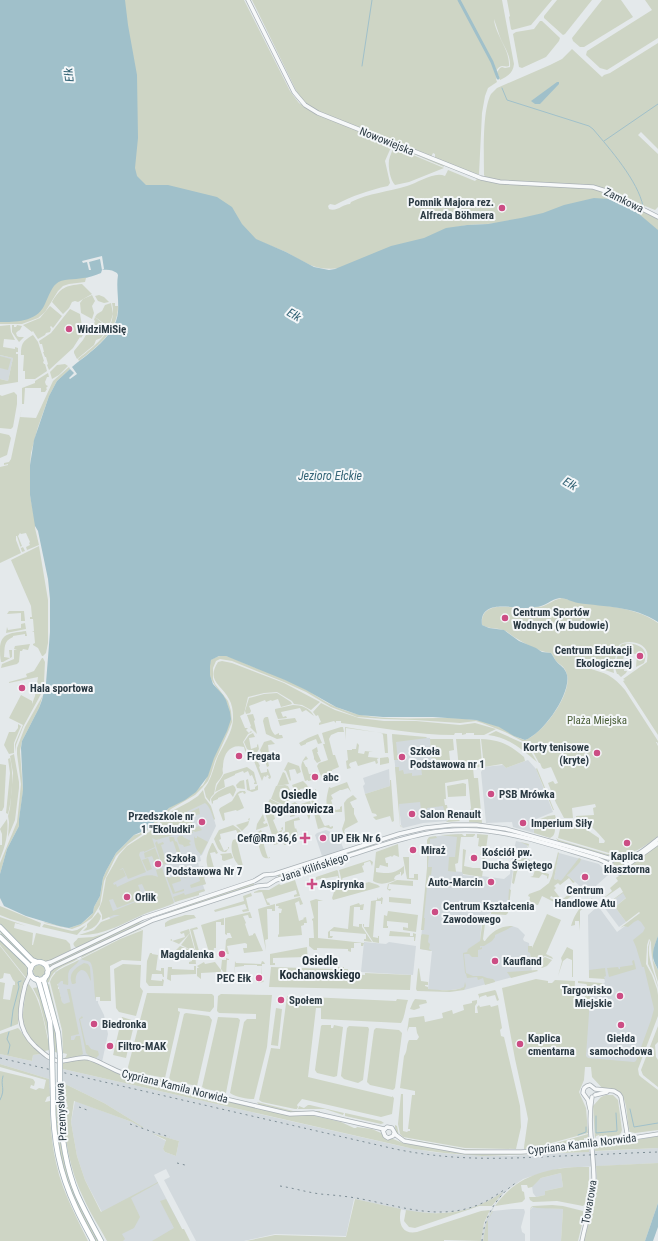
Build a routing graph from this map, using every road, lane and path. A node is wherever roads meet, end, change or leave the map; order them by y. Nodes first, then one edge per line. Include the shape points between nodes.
1 (248, 0) edge
2 (588, 186) joint
3 (658, 217) edge
4 (523, 833) junction
5 (522, 838) junction
6 (658, 839) edge
7 (658, 843) edge
8 (613, 859) junction
9 (624, 859) junction
10 (610, 866) junction
11 (626, 868) junction
12 (268, 875) junction
13 (262, 877) junction
14 (270, 884) junction
15 (266, 886) junction
16 (0, 927) edge
17 (0, 938) edge
18 (37, 962) junction
19 (44, 964) junction
20 (31, 970) junction
21 (46, 974) junction
22 (36, 979) junction
23 (25, 985) junction
24 (595, 1089) junction
25 (614, 1091) junction
26 (594, 1096) junction
27 (586, 1097) junction
28 (591, 1116) junction
29 (384, 1131) junction
30 (394, 1132) junction
31 (658, 1134) edge
32 (391, 1137) junction
33 (628, 1139) junction
34 (411, 1142) junction
35 (93, 1241) edge
36 (101, 1241) edge
37 (582, 1241) edge

1 - 2 street, Nowowiejska via 294,92 305,105 318,113 481,178 500,182
2 - 3 street, Zamkowa via 609,192
4 - 5 street
4 - 8 street, Jana Kilińskiego
4 - 12 street, Jana Kilińskiego via 477,825 425,828
5 - 10 street, Jana Kilińskiego via 598,859
5 - 14 street, Jana Kilińskiego via 476,830 423,834 399,839
6 - 9 street via 636,855
7 - 11 street
8 - 9 street
8 - 10 street
9 - 11 street
10 - 11 street via 612,871 617,873
12 - 13 street
12 - 14 street via 272,880
13 - 15 street via 261,882
13 - 19 street via 143,918
14 - 15 street
15 - 21 street, Jana Kilińskiego via 258,886 153,920 53,967
16 - 18 main road
17 - 20 main road
18 - 19 main road
18 - 20 main road via 32,965
19 - 21 main road via 47,968
20 - 22 main road
20 - 23 street, Cypriana Kamila Norwida
21 - 22 main road via 41,979
21 - 36 main road, Przemysłowa, bridge via 44,981 58,1033 62,1140 71,1177 82,1206
22 - 23 street via 29,980
22 - 35 main road, Przemysłowa, bridge via 50,1022 54,1136 60,1167 71,1198
23 - 29 street, Cypriana Kamila Norwida via 20,1016 22,1028 29,1041 51,1059 65,1061 87,1058 140,1079 290,1114 313,1113
24 - 25 street
24 - 26 street
24 - 27 street via 590,1085 584,1088 583,1093
25 - 26 street via 601,1092
25 - 33 street via 622,1100
26 - 27 street
26 - 28 street, Towarowa
27 - 28 street, Towarowa
28 - 37 street, Towarowa via 593,1187
29 - 30 street via 391,1127
29 - 32 street via 386,1137
30 - 32 street
30 - 34 street, Cypriana Kamila Norwida via 401,1139
31 - 33 street, Cypriana Kamila Norwida
32 - 34 street, Cypriana Kamila Norwida
33 - 34 street, Cypriana Kamila Norwida, bridge via 553,1150 518,1152 465,1152

